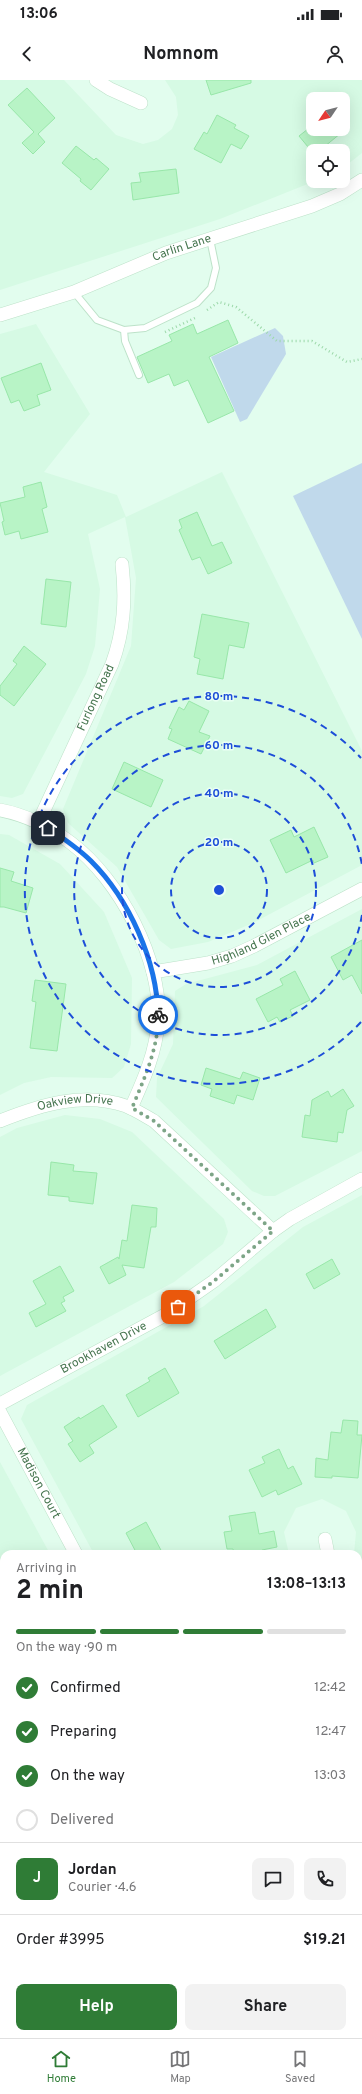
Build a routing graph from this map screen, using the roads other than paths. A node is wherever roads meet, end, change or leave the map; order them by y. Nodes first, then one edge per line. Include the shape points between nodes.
1 (96, 80) edge
2 (141, 103) dead end
3 (362, 180) edge
4 (210, 239) junction
5 (74, 292) junction
6 (0, 315) edge
7 (124, 330) junction
8 (139, 375) dead end
9 (122, 564) dead end
10 (0, 810) edge
11 (38, 823) junction
12 (362, 889) edge
13 (153, 972) junction
14 (132, 1108) junction
15 (0, 1121) edge
16 (362, 1179) edge
17 (273, 1231) junction
18 (0, 1404) edge
19 (0, 1412) edge
20 (325, 1540) dead end
21 (74, 1550) edge
22 (327, 1550) edge

1 - 2 street
3 - 4 street, Carlin Lane via 340,194 312,206
4 - 5 street, Carlin Lane via 166,253
4 - 7 lane via 216,268 211,288 197,304 145,328
5 - 6 street, Carlin Lane
5 - 7 lane via 97,320
7 - 8 lane via 125,341
9 - 11 street, Furlong Road via 125,591 119,644
10 - 11 street
11 - 13 street via 71,843 92,862 110,885 144,944
12 - 13 street, Highland Glen Place via 232,956 208,963
13 - 14 street via 158,997 158,1022 149,1067
14 - 15 street, Oakview Drive via 104,1100 57,1102 29,1109
14 - 17 street, Oakview Drive via 154,1121
16 - 17 street, Brookhaven Drive
17 - 18 street, Brookhaven Drive via 214,1281 164,1315
19 - 21 street, Madison Court
20 - 22 street

